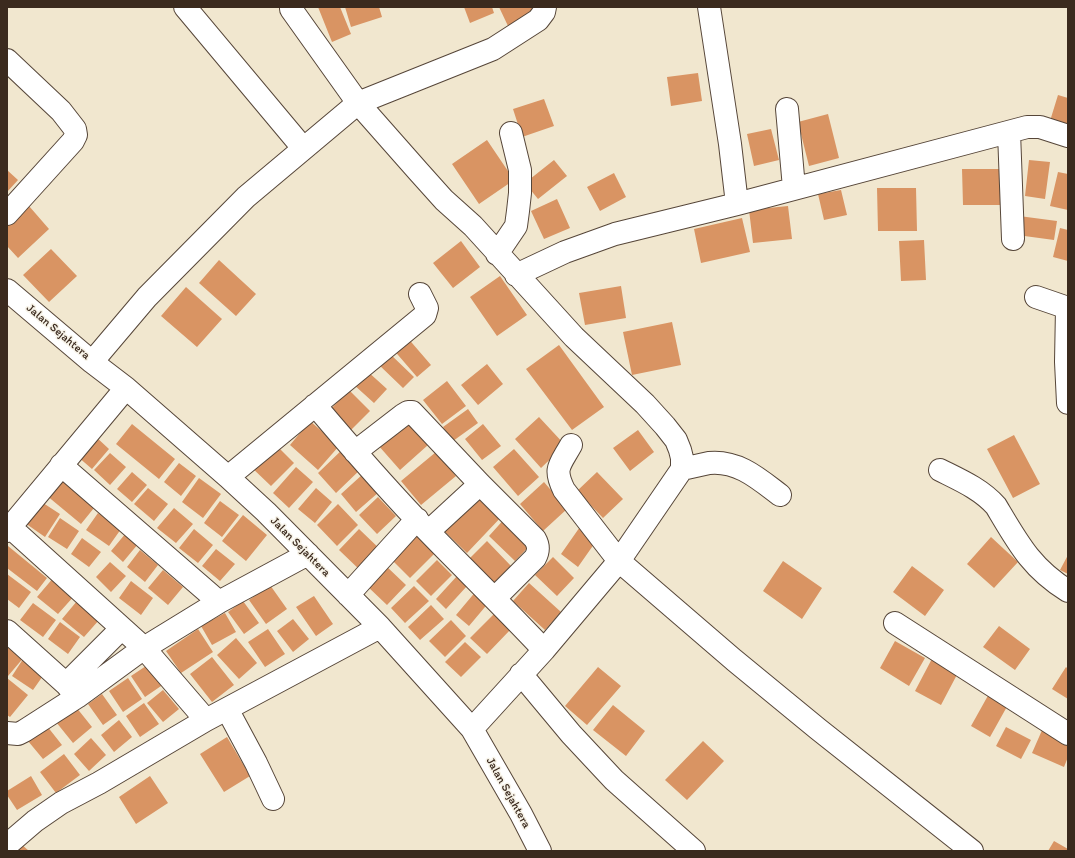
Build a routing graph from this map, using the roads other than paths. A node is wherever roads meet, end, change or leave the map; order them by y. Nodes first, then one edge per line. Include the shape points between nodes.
1 (185, 7) edge
2 (291, 7) edge
3 (545, 7) edge
4 (709, 7) edge
5 (7, 60) edge
6 (358, 103) junction
7 (787, 109) dead end
8 (1009, 132) junction
9 (510, 133) dead end
10 (1068, 136) edge
11 (303, 148) junction
12 (794, 188) junction
13 (737, 204) junction
14 (7, 214) edge
15 (1013, 239) dead end
16 (497, 254) junction
17 (516, 275) junction
18 (7, 290) edge
19 (420, 294) dead end
20 (1036, 297) dead end
21 (1067, 308) edge
22 (92, 362) junction
23 (126, 388) junction
24 (1068, 403) edge
25 (315, 404) junction
26 (571, 445) dead end
27 (355, 452) junction
28 (61, 465) junction
29 (682, 469) junction
30 (940, 470) dead end
31 (228, 477) junction
32 (480, 484) junction
33 (780, 495) dead end
34 (423, 525) junction
35 (9, 529) edge
36 (308, 554) junction
37 (619, 560) junction
38 (1068, 591) edge
39 (348, 595) junction
40 (495, 598) junction
41 (220, 602) junction
42 (895, 623) dead end
43 (380, 627) junction
44 (122, 628) junction
45 (7, 631) edge
46 (144, 648) junction
47 (544, 650) junction
48 (521, 674) junction
49 (72, 691) junction
50 (227, 709) junction
51 (206, 720) junction
52 (472, 729) junction
53 (7, 733) edge
54 (1068, 734) edge
55 (273, 799) dead end
56 (7, 846) edge
57 (540, 851) edge
58 (694, 851) edge
59 (972, 851) edge

1 - 11 street
2 - 6 street
3 - 6 street via 538,20 493,49
4 - 13 street
5 - 14 street via 61,111 76,135
6 - 11 street
6 - 16 street via 444,200 473,226
7 - 12 street
8 - 10 street via 1035,126
8 - 12 street
8 - 15 street
9 - 16 street via 520,170 520,193 516,226
11 - 22 street via 246,197 153,292
12 - 13 street
13 - 17 street via 615,234 565,252
16 - 17 street
17 - 29 street via 574,337 668,429 680,450
18 - 22 street, Jalan Sejahtera
19 - 25 street via 427,308 425,315
20 - 21 street
21 - 24 street
22 - 23 street, Jalan Sejahtera
23 - 28 street
23 - 31 street, Jalan Sejahtera
25 - 27 street
25 - 31 street
26 - 37 street via 558,470 560,481 564,490
27 - 32 street via 403,415 412,412
27 - 34 street
28 - 35 street
28 - 41 street
29 - 33 street via 709,464 737,466 755,475
29 - 37 street
30 - 38 street via 972,486 991,500 1031,561
31 - 36 street, Jalan Sejahtera
32 - 34 street
32 - 40 street via 535,539 538,546 535,558
34 - 39 street
34 - 40 street
35 - 44 street
36 - 39 street, Jalan Sejahtera
36 - 41 street
37 - 47 street
37 - 59 street via 734,660
39 - 43 street, Jalan Sejahtera
40 - 47 street
41 - 46 street
42 - 54 street
43 - 50 street
43 - 52 street, Jalan Sejahtera
44 - 46 street
44 - 49 street
45 - 49 street
46 - 49 street
46 - 51 street
47 - 48 street
48 - 52 street
48 - 58 street via 614,780
49 - 53 street via 24,731 18,734
50 - 51 street
50 - 55 street
51 - 56 street via 60,803
52 - 57 street, Jalan Sejahtera

